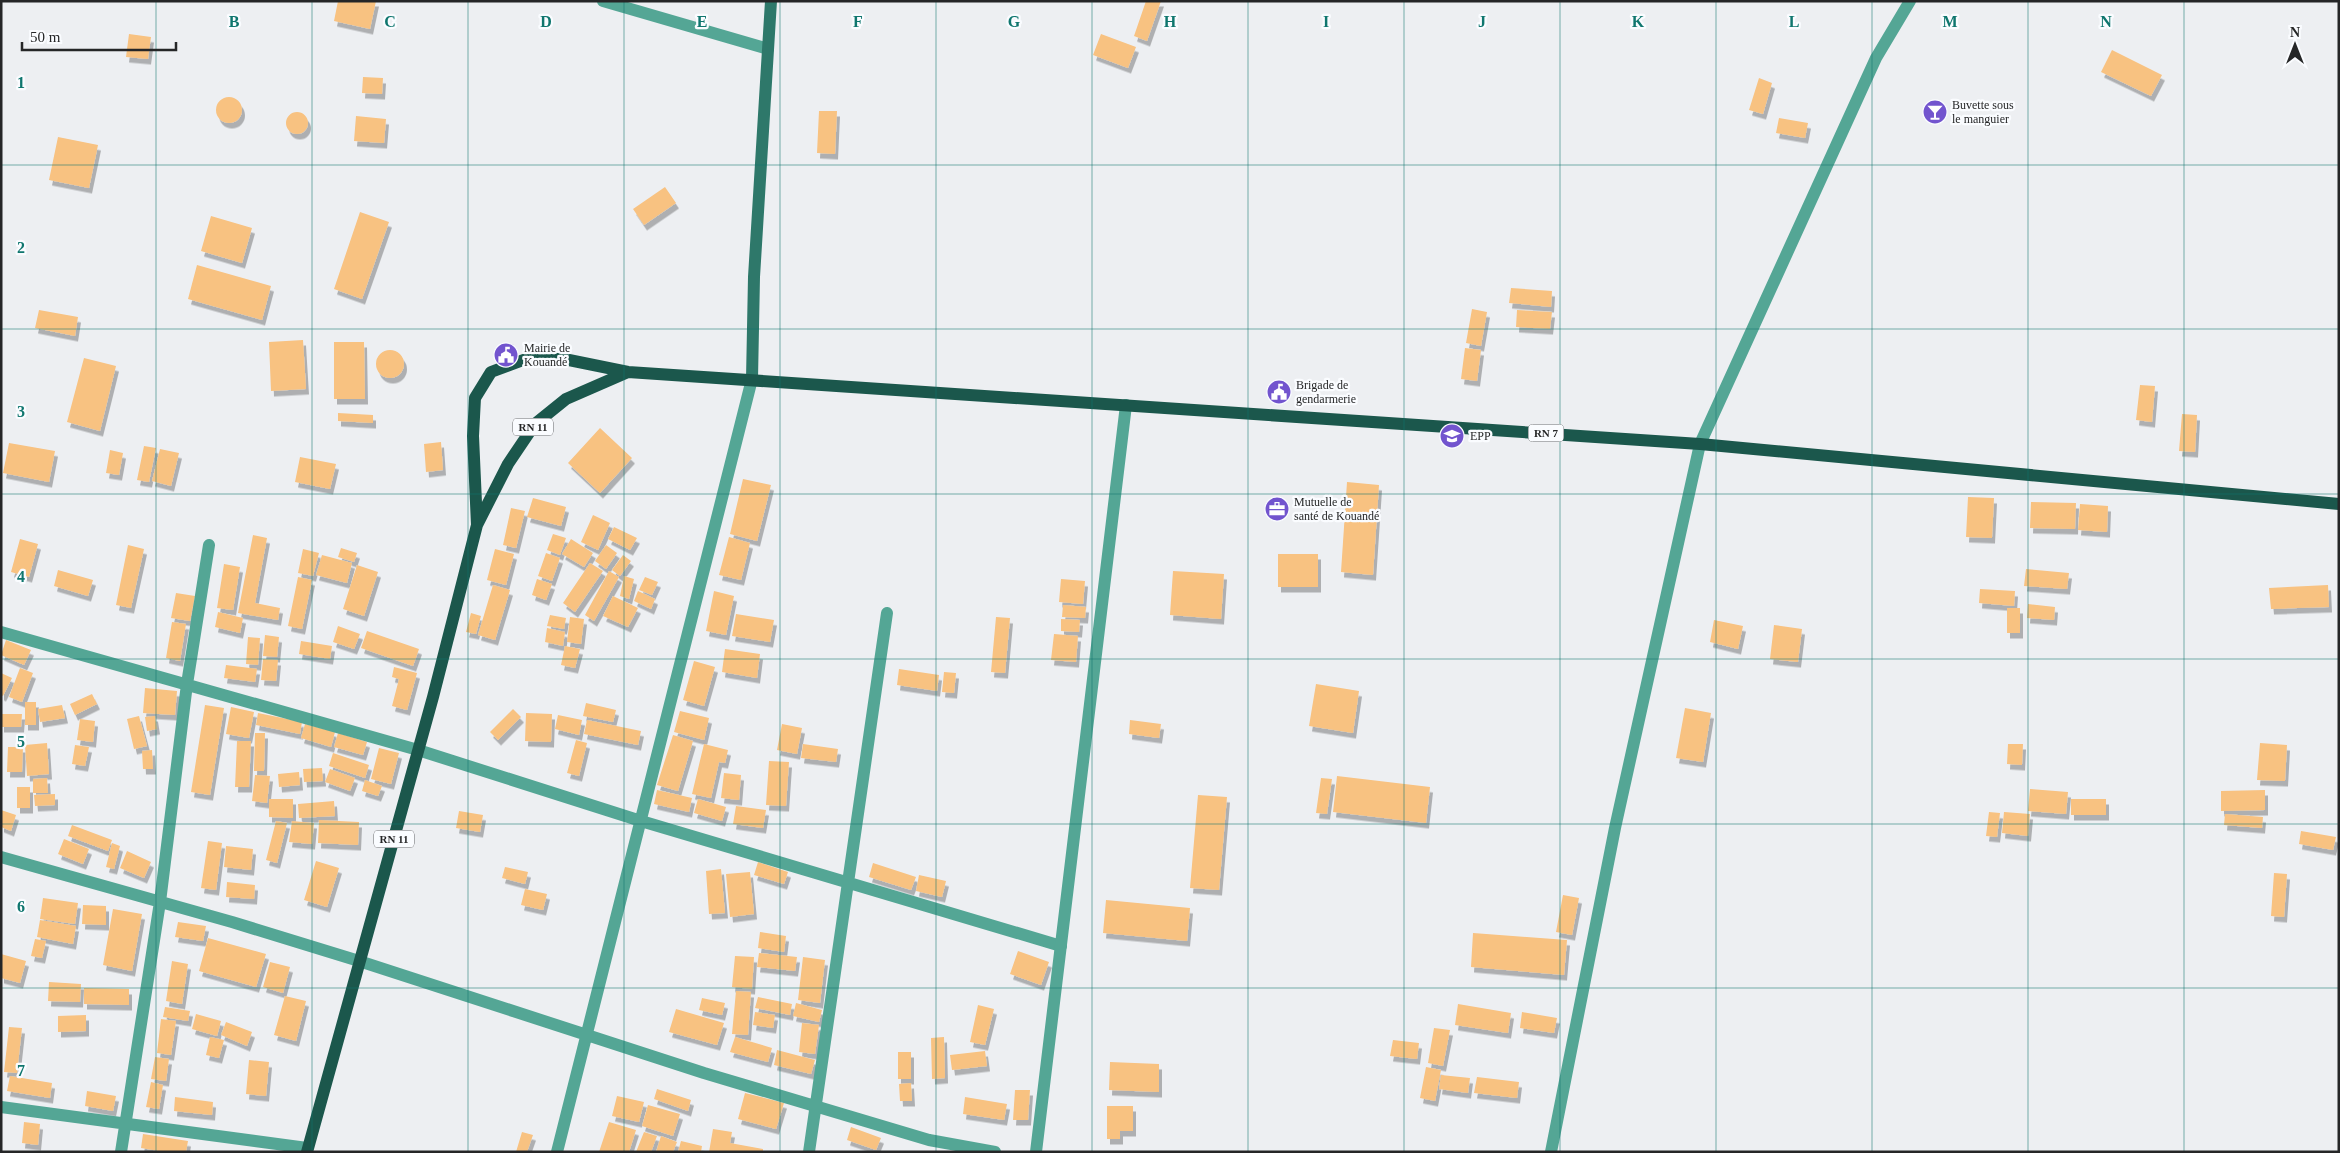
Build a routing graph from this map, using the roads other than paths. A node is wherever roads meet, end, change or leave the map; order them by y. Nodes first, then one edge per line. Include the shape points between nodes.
1 (603, 1) edge
2 (771, 1) edge
3 (1910, 1) edge
4 (768, 49) junction
5 (628, 372) junction
6 (752, 379) junction
7 (1126, 405) junction
8 (1700, 444) junction
9 (2339, 504) edge
10 (477, 525) junction
11 (208, 545) dead end
12 (887, 613) dead end
13 (1, 632) edge
14 (187, 684) junction
15 (418, 750) junction
16 (641, 821) junction
17 (1, 857) edge
18 (847, 882) junction
19 (160, 902) junction
20 (1061, 946) junction
21 (359, 961) junction
22 (587, 1035) junction
23 (815, 1106) junction
24 (1, 1107) edge
25 (126, 1122) junction
26 (307, 1150) edge
27 (122, 1152) edge
28 (557, 1152) edge
29 (809, 1152) edge
30 (995, 1152) edge
31 (1036, 1152) edge
32 (1551, 1152) edge

1 - 4 street
2 - 4 main road
3 - 8 street via 1876,58
4 - 6 main road via 754,277
5 - 6 main road, RN 11
5 - 10 main road, RN 11 via 566,399 535,424 508,464
5 - 10 main road, RN 11 via 564,359 526,359 491,372 475,398 473,436
6 - 7 main road, RN 7
6 - 16 street
7 - 8 main road, RN 7
7 - 20 street
8 - 9 main road, RN 7
8 - 32 street via 1615,828
10 - 15 main road, RN 11
11 - 14 street
12 - 18 street
13 - 14 street
14 - 15 street
14 - 19 street
15 - 16 street
15 - 21 main road, RN 11
16 - 18 street
16 - 22 street
17 - 19 street
18 - 20 street
18 - 23 street
19 - 21 street
19 - 25 street
20 - 31 street
21 - 22 street
21 - 26 main road, RN 11
22 - 23 street
22 - 28 street
23 - 29 street
23 - 30 street via 929,1140
24 - 25 street
25 - 26 street
25 - 27 street

